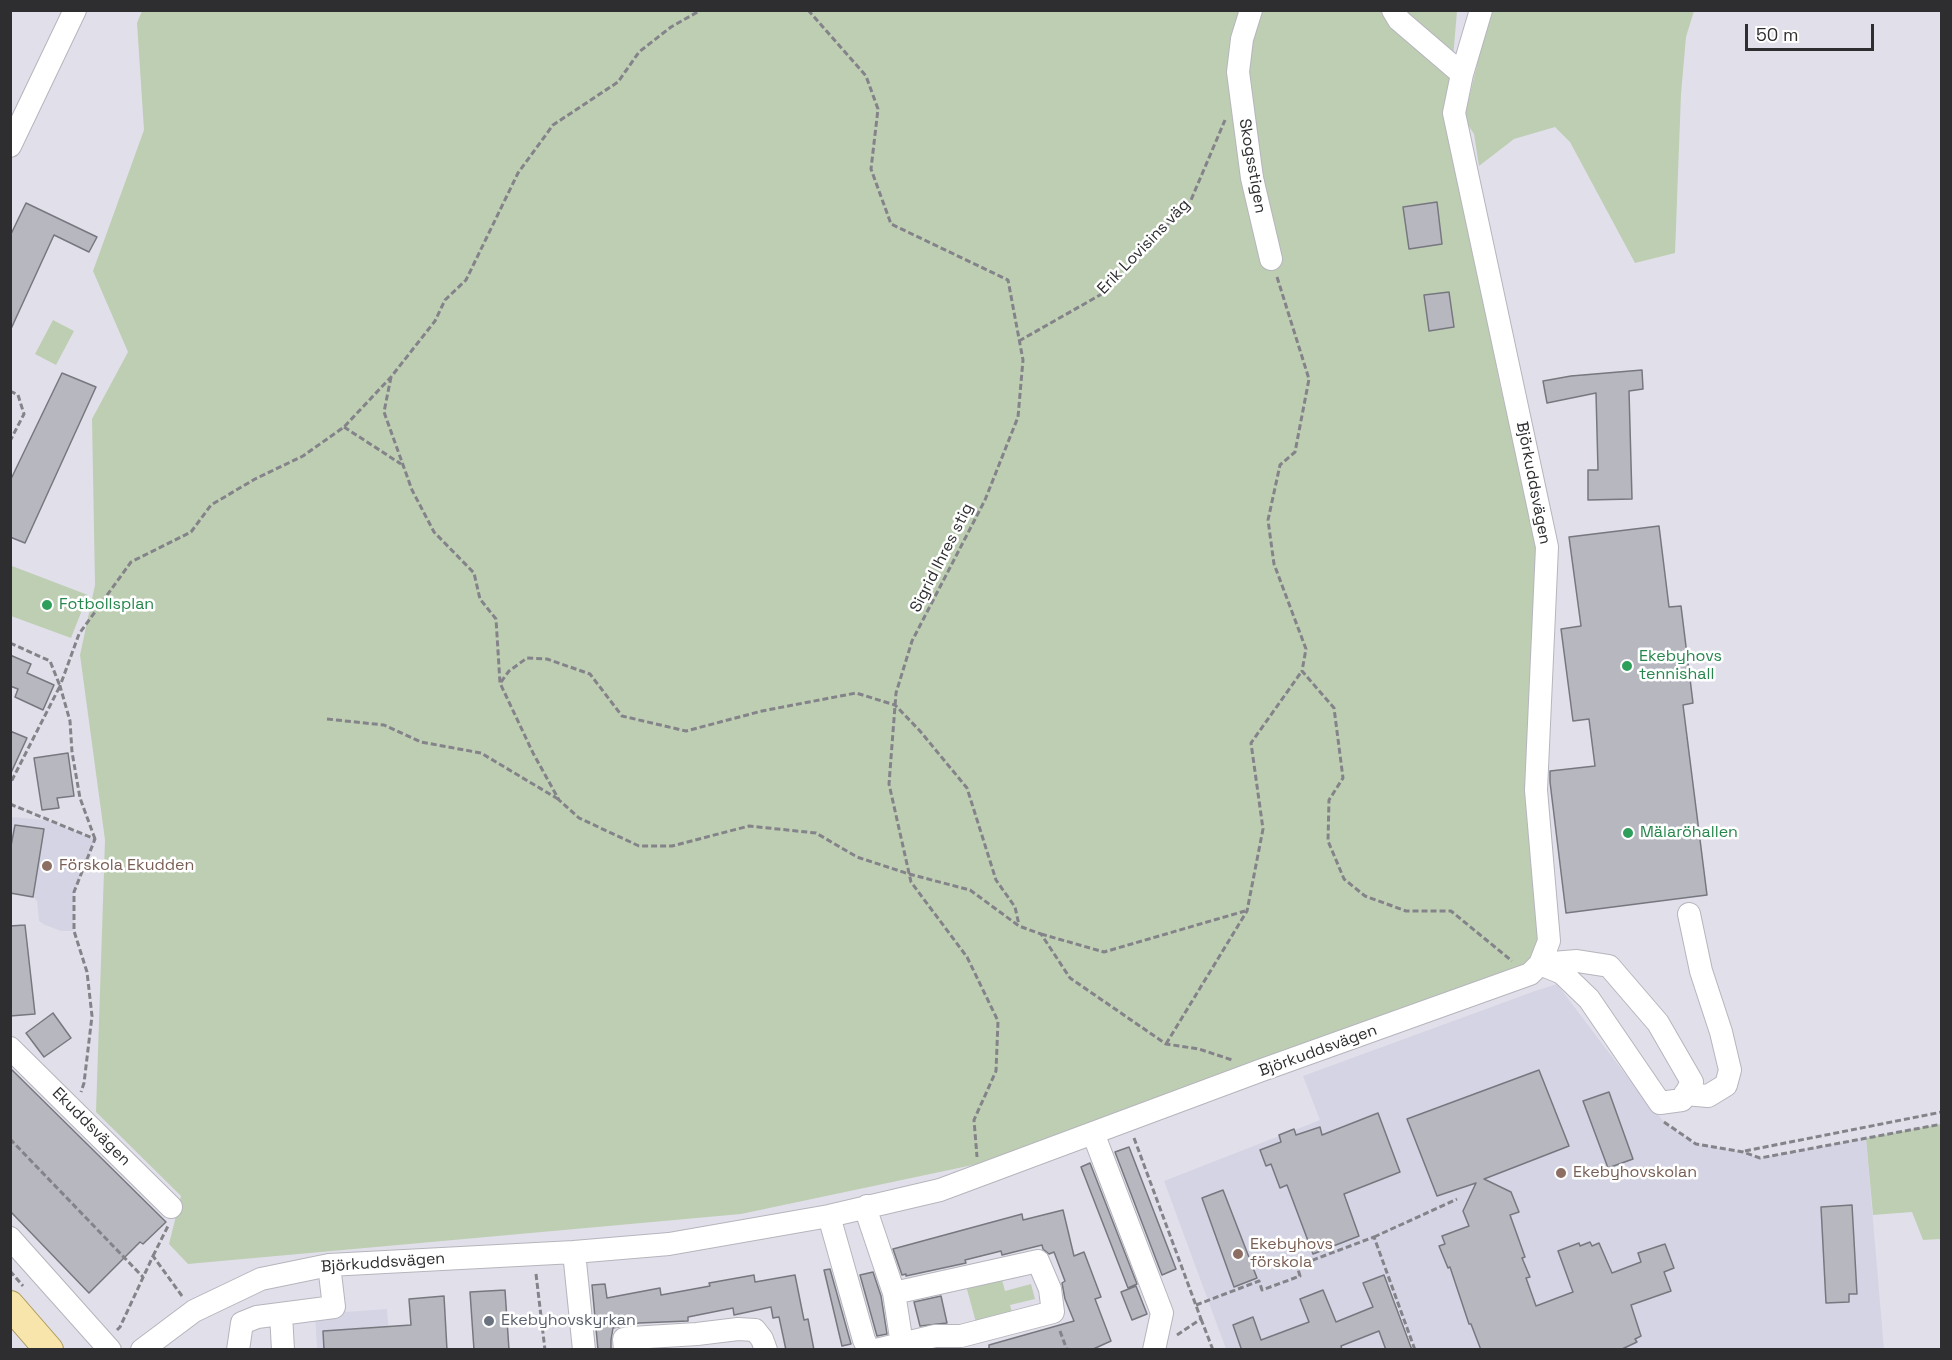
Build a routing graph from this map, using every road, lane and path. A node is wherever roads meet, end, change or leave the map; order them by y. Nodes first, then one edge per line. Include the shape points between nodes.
1 (75, 10) edge
2 (701, 10) edge
3 (808, 10) edge
4 (1251, 10) edge
5 (1393, 10) edge
6 (1481, 10) edge
7 (1462, 74) junction
8 (1226, 116) dead end
9 (10, 146) edge
10 (1271, 259) joint
11 (1019, 341) junction
12 (391, 377) junction
13 (10, 391) edge
14 (344, 427) junction
15 (10, 441) edge
16 (403, 465) junction
17 (10, 643) edge
18 (1302, 671) junction
19 (500, 683) junction
20 (60, 686) junction
21 (895, 705) junction
22 (327, 719) dead end
23 (10, 784) edge
24 (559, 800) junction
25 (10, 804) edge
26 (94, 839) junction
27 (909, 874) junction
28 (1247, 910) junction
29 (1689, 914) dead end
30 (1019, 926) junction
31 (1041, 934) junction
32 (1535, 969) junction
33 (1166, 1044) junction
34 (10, 1048) edge
35 (1262, 1070) junction
36 (1685, 1095) junction
37 (74, 1110) junction
38 (1941, 1112) edge
39 (1659, 1116) dead end
40 (1941, 1124) edge
41 (1094, 1133) junction
42 (1133, 1134) dead end
43 (10, 1139) edge
44 (1743, 1152) junction
45 (979, 1175) junction
46 (1457, 1200) dead end
47 (867, 1206) junction
48 (171, 1207) joint
49 (829, 1216) junction
50 (1374, 1237) junction
51 (10, 1238) edge
52 (574, 1252) junction
53 (153, 1257) junction
54 (329, 1265) junction
55 (536, 1270) dead end
56 (143, 1277) junction
57 (894, 1293) junction
58 (10, 1305) edge
59 (1196, 1305) junction
60 (194, 1311) junction
61 (281, 1314) junction
62 (1201, 1318) junction
63 (10, 1331) edge
64 (1162, 1345) edge
65 (106, 1346) edge
66 (902, 1347) edge
67 (26, 1350) edge
68 (49, 1350) edge
69 (142, 1350) edge
70 (238, 1350) edge
71 (283, 1350) edge
72 (545, 1350) edge
73 (584, 1350) edge
74 (625, 1350) edge
75 (766, 1350) edge
76 (869, 1350) edge
77 (876, 1350) edge
78 (1213, 1350) edge
79 (1415, 1350) edge

1 - 9 street
2 - 12 path via 639,52 618,82 553,125 518,173 466,280 445,300 435,321
3 - 11 path, Sigrid Ihres stig via 866,76 878,108 871,169 891,224 1008,280
4 - 10 street, Skogsstigen via 1238,72 1251,178
5 - 7 street via 1399,20
6 - 7 street, Björkuddsvägen
7 - 32 street, Björkuddsvägen via 1454,113 1458,138 1547,547 1536,790 1549,941
8 - 11 path, Erik Lovisins väg via 1191,200 1100,295
10 - 18 path via 1309,380 1294,452 1280,465 1269,520 1274,564 1306,649
11 - 21 path, Sigrid Ihres stig via 1023,360 1018,417 985,500 912,641
12 - 14 path
12 - 16 path via 384,412
13 - 15 path via 18,395 24,414
14 - 16 path
14 - 20 path via 303,456 211,505 191,532 130,562 79,634
16 - 19 path via 434,532 474,573 480,599 496,619
17 - 20 path via 50,661
18 - 28 path via 1251,743 1263,829
18 - 32 path via 1334,708 1343,778 1329,800 1328,841 1344,879 1365,896 1406,910 1451,911 1497,951
19 - 21 path via 509,670 526,658 547,659 590,674 622,716 686,730 856,693
19 - 24 path
20 - 23 path
20 - 26 path via 80,798
21 - 27 path, Sigrid Ihres stig via 889,784
21 - 30 path via 967,788 996,880 1015,907
22 - 24 path via 384,725 422,742 481,753
24 - 27 path via 579,818 639,846 672,846 749,826 816,833 857,857
25 - 26 path
26 - 37 path via 74,892 74,931 87,972 92,1016 84,1083
27 - 30 path via 970,890
27 - 45 path, Sigrid Ihres stig via 966,957 998,1021 996,1071 974,1120
28 - 31 path via 1104,952
28 - 33 path
29 - 36 street via 1730,1070 1726,1084 1708,1096
30 - 31 path
31 - 33 path via 1070,978
32 - 35 street, Björkuddsvägen
32 - 36 street via 1562,973 1589,999 1660,1103 1682,1100
32 - 36 street, Björkuddsvägen via 1577,961 1609,966 1658,1023 1692,1082
33 - 35 path via 1198,1049
34 - 37 street, Ekuddsvägen
35 - 41 street, Björkuddsvägen
37 - 48 street, Ekuddsvägen
38 - 44 path
39 - 44 path via 1696,1144
40 - 44 path via 1760,1158
41 - 45 street, Björkuddsvägen
41 - 64 street via 1162,1313
42 - 59 path
43 - 56 path
45 - 47 street, Björkuddsvägen via 940,1190
46 - 50 path
47 - 49 street, Björkuddsvägen
47 - 57 street
48 - 53 path via 168,1228
49 - 52 street, Björkuddsvägen via 669,1244
49 - 76 street
50 - 59 path via 1297,1266 1300,1276 1291,1280 1262,1290 1259,1281
50 - 79 path
51 - 65 street
52 - 54 street, Björkuddsvägen
52 - 73 street
53 - 56 path
53 - 60 path
54 - 60 street, Björkuddsvägen via 261,1279
54 - 61 street via 334,1307
55 - 72 path
56 - 65 path via 120,1328
57 - 66 street
57 - 66 street via 1048,1258 1053,1312 961,1336 935,1336
58 - 68 main road
59 - 62 path
60 - 69 street, Björkuddsvägen
61 - 70 street via 242,1323
61 - 71 street
62 - 64 path
62 - 78 path
63 - 67 main road
66 - 77 street
74 - 75 street via 624,1339 738,1329 755,1330

